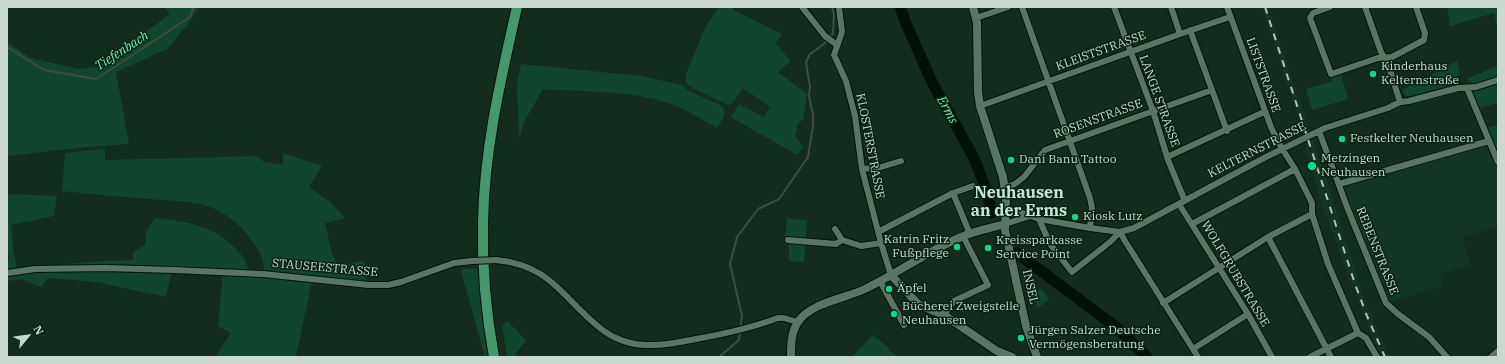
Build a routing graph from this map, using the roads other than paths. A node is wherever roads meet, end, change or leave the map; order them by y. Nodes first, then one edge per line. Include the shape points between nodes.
1 (517, 7) edge
2 (802, 7) edge
3 (840, 7) edge
4 (973, 7) edge
5 (1008, 7) edge
6 (1022, 7) edge
7 (1114, 7) edge
8 (1171, 7) edge
9 (1227, 7) edge
10 (1330, 7) edge
11 (1365, 7) edge
12 (1416, 7) edge
13 (1230, 17) junction
14 (976, 18) junction
15 (1190, 30) junction
16 (1180, 34) junction
17 (835, 44) junction
18 (1130, 52) junction
19 (1384, 58) junction
20 (1498, 80) edge
21 (1048, 82) junction
22 (1467, 88) junction
23 (1212, 90) junction
24 (1400, 102) junction
25 (980, 106) junction
26 (1153, 111) junction
27 (1264, 112) junction
28 (1227, 130) junction
29 (1319, 131) junction
30 (1070, 141) junction
31 (1489, 141) junction
32 (1282, 148) junction
33 (1167, 157) junction
34 (901, 161) dead end
35 (1498, 162) edge
36 (862, 169) junction
37 (1295, 169) junction
38 (1339, 184) junction
39 (973, 186) dead end
40 (1005, 188) junction
41 (953, 193) junction
42 (1182, 203) junction
43 (1006, 211) junction
44 (1312, 214) junction
45 (1030, 216) junction
46 (1039, 219) junction
47 (1005, 224) junction
48 (1192, 224) junction
49 (1090, 228) junction
50 (835, 229) dead end
51 (878, 232) junction
52 (1120, 232) junction
53 (966, 235) junction
54 (1268, 237) junction
55 (788, 240) dead end
56 (842, 240) junction
57 (881, 243) junction
58 (1219, 268) junction
59 (7, 273) edge
60 (891, 274) junction
61 (880, 281) junction
62 (1163, 303) junction
63 (1248, 314) junction
64 (944, 315) junction
65 (797, 322) junction
66 (904, 325) dead end
67 (1358, 333) junction
68 (1193, 349) junction
69 (1327, 349) junction
70 (1498, 351) edge
71 (996, 354) edge
72 (1034, 356) edge
73 (494, 357) edge
74 (791, 357) edge
75 (1012, 357) edge
76 (1198, 357) edge
77 (1272, 357) edge
78 (1310, 357) edge
79 (1331, 357) edge
80 (1377, 357) edge
81 (1448, 357) edge
82 (1491, 357) edge

1 - 73 main road via 491,132 483,208 484,275
2 - 17 street via 824,36
3 - 17 street, KLOSTERSTRASSE via 842,32
4 - 14 street, INSEL
5 - 14 street
6 - 21 street
7 - 18 street, LANGE STRASSE
8 - 16 street
9 - 13 street, LISTSTRASSE
10 - 19 street via 1313,13 1310,18 1330,74
11 - 19 street
12 - 19 street via 1425,33 1424,40 1392,57
13 - 15 street, KLEISTSTRASSE
13 - 27 street, LISTSTRASSE
14 - 25 street, INSEL
15 - 16 street, KLEISTSTRASSE
15 - 23 street
16 - 18 street, KLEISTSTRASSE
17 - 36 street, KLOSTERSTRASSE via 834,56 846,81 855,116
18 - 21 street, KLEISTSTRASSE
18 - 26 street, LANGE STRASSE
19 - 24 street
20 - 22 street, KELTERNSTRASSE
21 - 25 street, KLEISTSTRASSE
21 - 30 street
22 - 24 street, KELTERNSTRASSE
22 - 31 street
23 - 26 street, ROSENSTRASSE
23 - 28 street
24 - 29 street, KELTERNSTRASSE
25 - 40 street, INSEL
26 - 30 street, ROSENSTRASSE
26 - 33 street, LANGE STRASSE
27 - 28 street
27 - 32 street, LISTSTRASSE
28 - 33 street
29 - 32 street, KELTERNSTRASSE
29 - 38 street, REBENSTRASSE
30 - 40 street, ROSENSTRASSE via 1045,150 1024,177
30 - 49 street via 1091,201
31 - 35 street
31 - 38 street
32 - 37 street, LISTSTRASSE
32 - 42 street, KELTERNSTRASSE
33 - 42 street, LANGE STRASSE
34 - 36 street
36 - 51 street, KLOSTERSTRASSE
37 - 44 street, LISTSTRASSE via 1312,203
37 - 48 street
38 - 81 street, REBENSTRASSE via 1386,303 1429,336
39 - 41 street
40 - 43 street, INSEL
41 - 51 street
41 - 53 street
42 - 48 street, WOLFGRUBSTRASSE
42 - 52 street, KELTERNSTRASSE via 1134,228
43 - 45 street, KELTERNSTRASSE
43 - 47 street, INSEL
44 - 54 street
44 - 67 street, LISTSTRASSE via 1328,264
45 - 46 street, KELTERNSTRASSE
45 - 47 street
46 - 49 street, KELTERNSTRASSE
46 - 52 street via 1050,244 1072,272
47 - 53 street
47 - 72 street, INSEL
48 - 58 street, WOLFGRUBSTRASSE
49 - 52 street, KELTERNSTRASSE
50 - 56 street
51 - 57 street, KLOSTERSTRASSE
52 - 62 street
53 - 60 street
53 - 64 street via 988,285 954,301
54 - 58 street
54 - 69 street
55 - 56 street via 836,244
56 - 57 street via 861,246
57 - 60 street, KLOSTERSTRASSE
58 - 62 street
58 - 63 street, WOLFGRUBSTRASSE
59 - 65 street, STAUSEESTRASSE, bridge via 35,269 174,270 262,274 388,285 449,265 496,260 519,264 545,276 601,329 623,341 662,345 741,330 778,318
60 - 61 street
60 - 64 street via 918,304
61 - 65 street via 824,304
61 - 66 street
62 - 68 street
63 - 68 street
63 - 77 street, WOLFGRUBSTRASSE
64 - 71 street
65 - 74 street via 791,338
67 - 69 street
67 - 80 street, LISTSTRASSE via 1366,338
68 - 76 street
69 - 78 street
69 - 79 street
70 - 82 street
71 - 75 street

